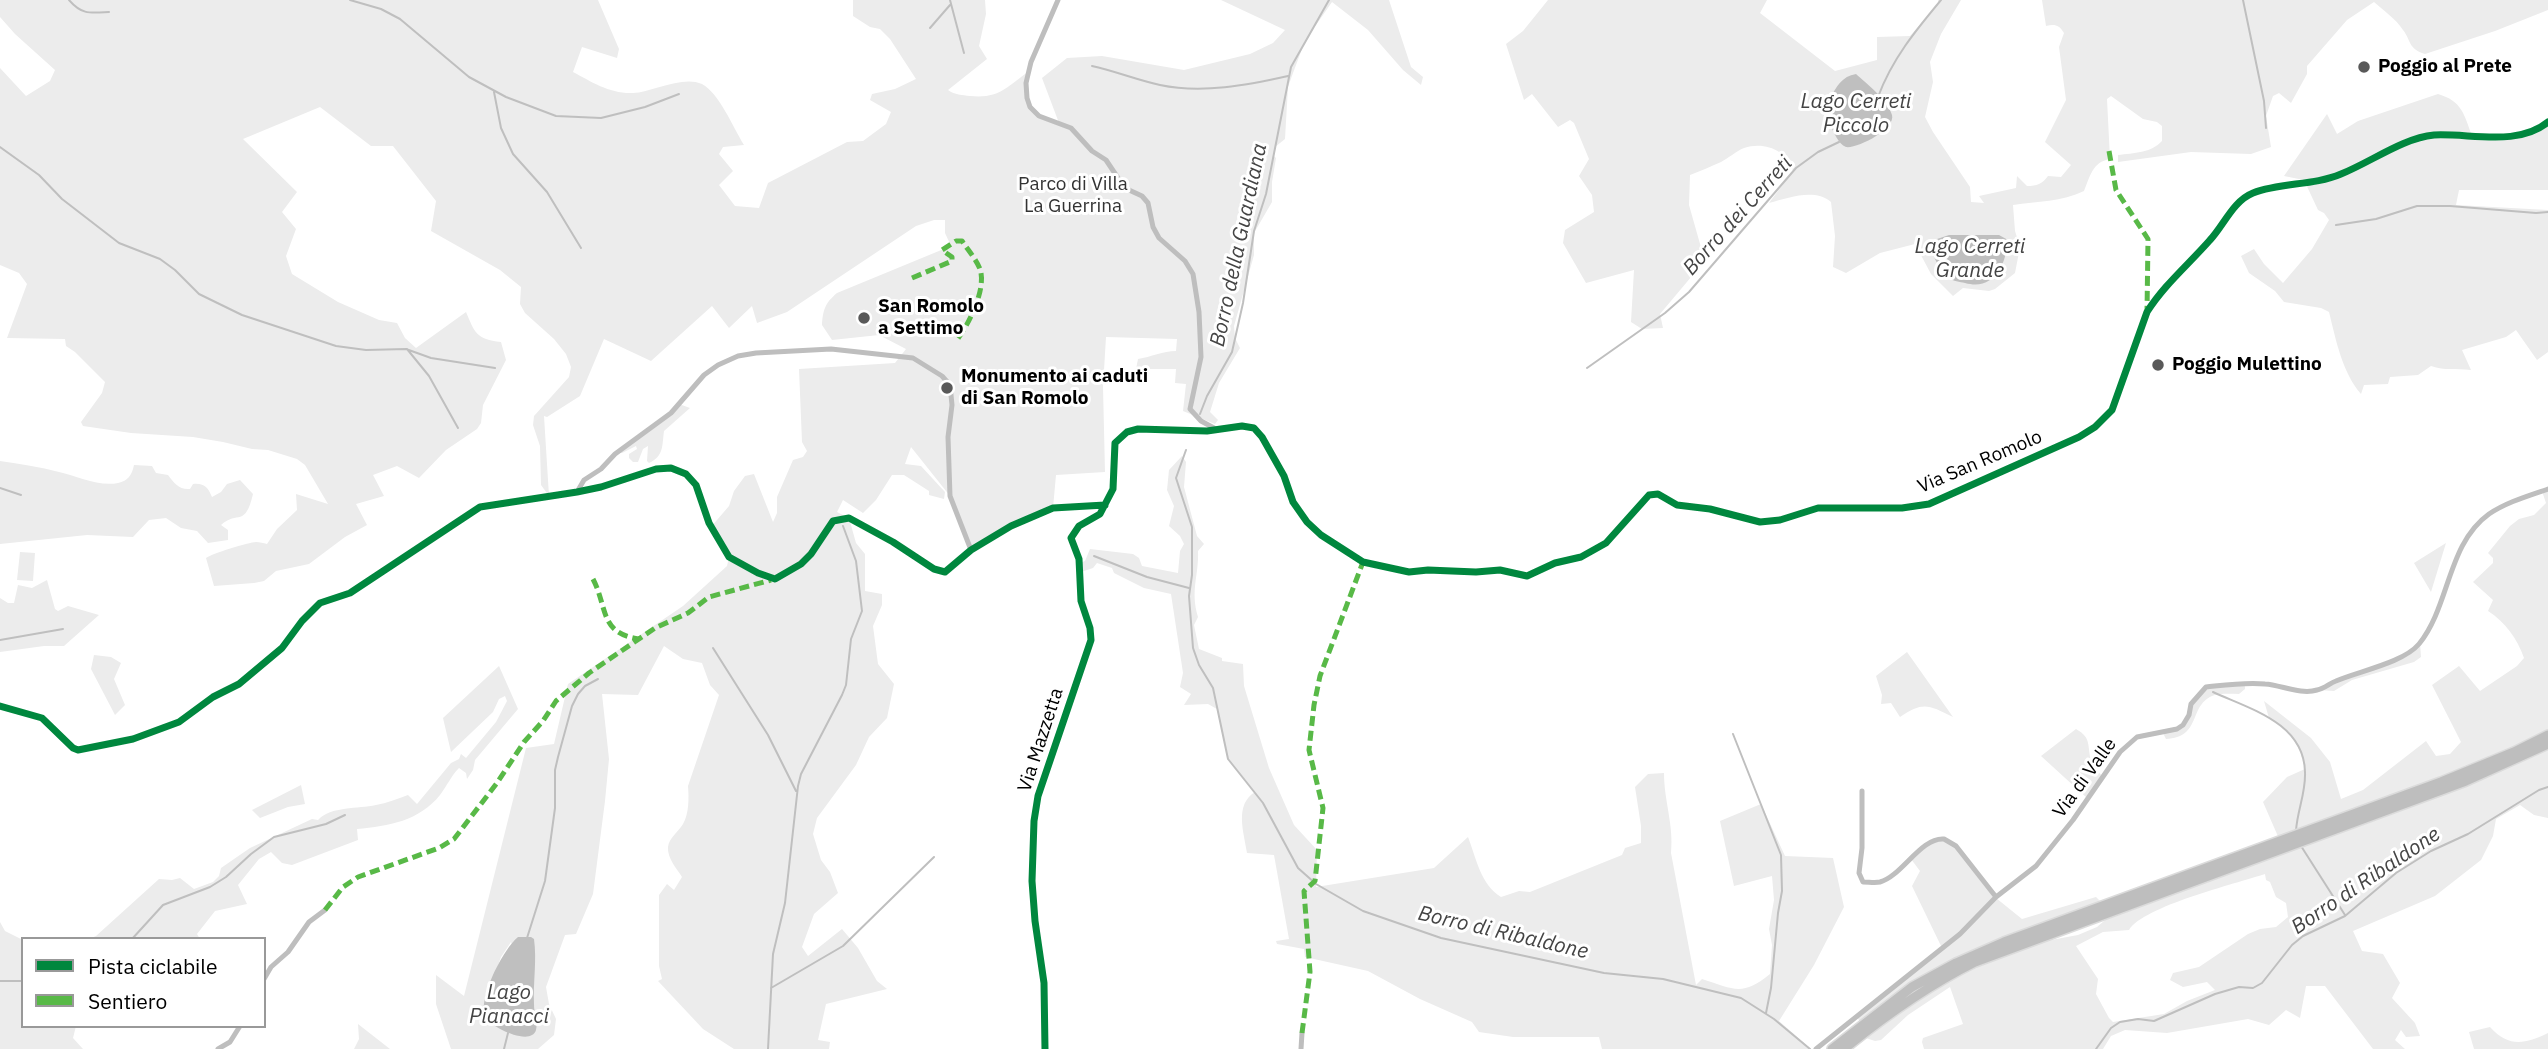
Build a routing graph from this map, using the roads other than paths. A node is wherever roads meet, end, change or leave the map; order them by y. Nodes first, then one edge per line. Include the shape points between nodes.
1 (1058, 0) edge
2 (2548, 122) edge
3 (1214, 428) junction
4 (2548, 489) edge
5 (577, 492) junction
6 (1105, 505) junction
7 (971, 550) junction
8 (0, 706) edge
9 (2548, 735) edge
10 (2548, 744) edge
11 (1862, 791) dead end
12 (1996, 898) junction
13 (325, 910) dead end
14 (266, 976) edge
15 (239, 1028) edge
16 (1302, 1033) dead end
17 (218, 1049) edge
18 (1045, 1049) edge
19 (1301, 1049) edge
20 (1816, 1049) edge
21 (1832, 1049) edge
22 (1844, 1049) edge

1 - 3 street via 1031,62 1026,83 1030,107 1039,116 1071,128 1106,160 1129,190 1142,196 1159,238 1193,274 1201,357 1190,409
2 - 3 street, Via San Romolo via 2532,133 2511,136 2415,138 2337,176 2276,187 2242,199 2155,299 2112,410 2095,427 1929,504 1818,508 1760,522 1649,495 1606,543 1527,576 1500,570 1409,572 1363,562 1307,522 1254,428
3 - 6 street, Via San Romolo via 1138,429 1120,436 1112,453 1115,477
4 - 12 street, Via di Valle via 2508,503 2472,531 2444,598 2420,643 2407,654 2318,690 2256,683 2202,689 2183,725 2137,737 2120,752 2051,850
5 - 7 street via 656,470 671,468 686,474 696,485 709,523 729,557 775,579 811,554 833,521 849,518 939,572 950,569
5 - 7 street via 584,480 671,413 704,375 738,356 831,349 913,358 950,385 950,496
5 - 8 street via 474,509 349,593 320,603 282,648 239,684 167,728 78,750 42,718
6 - 7 street via 1053,508 1010,526
6 - 18 street, Via Mazzetta via 1071,538 1080,563 1081,601 1091,640 1038,796 1034,821 1033,894 1043,971
9 - 21 highway via 2441,782 1956,963 1912,987
10 - 22 highway via 2466,781 1975,962 1915,995
11 - 12 street via 1859,873 1863,882 1881,882 1933,841 1944,839 1956,846
12 - 20 street, Via di Valle
13 - 14 street via 309,922
15 - 17 street via 230,1042
16 - 19 street

